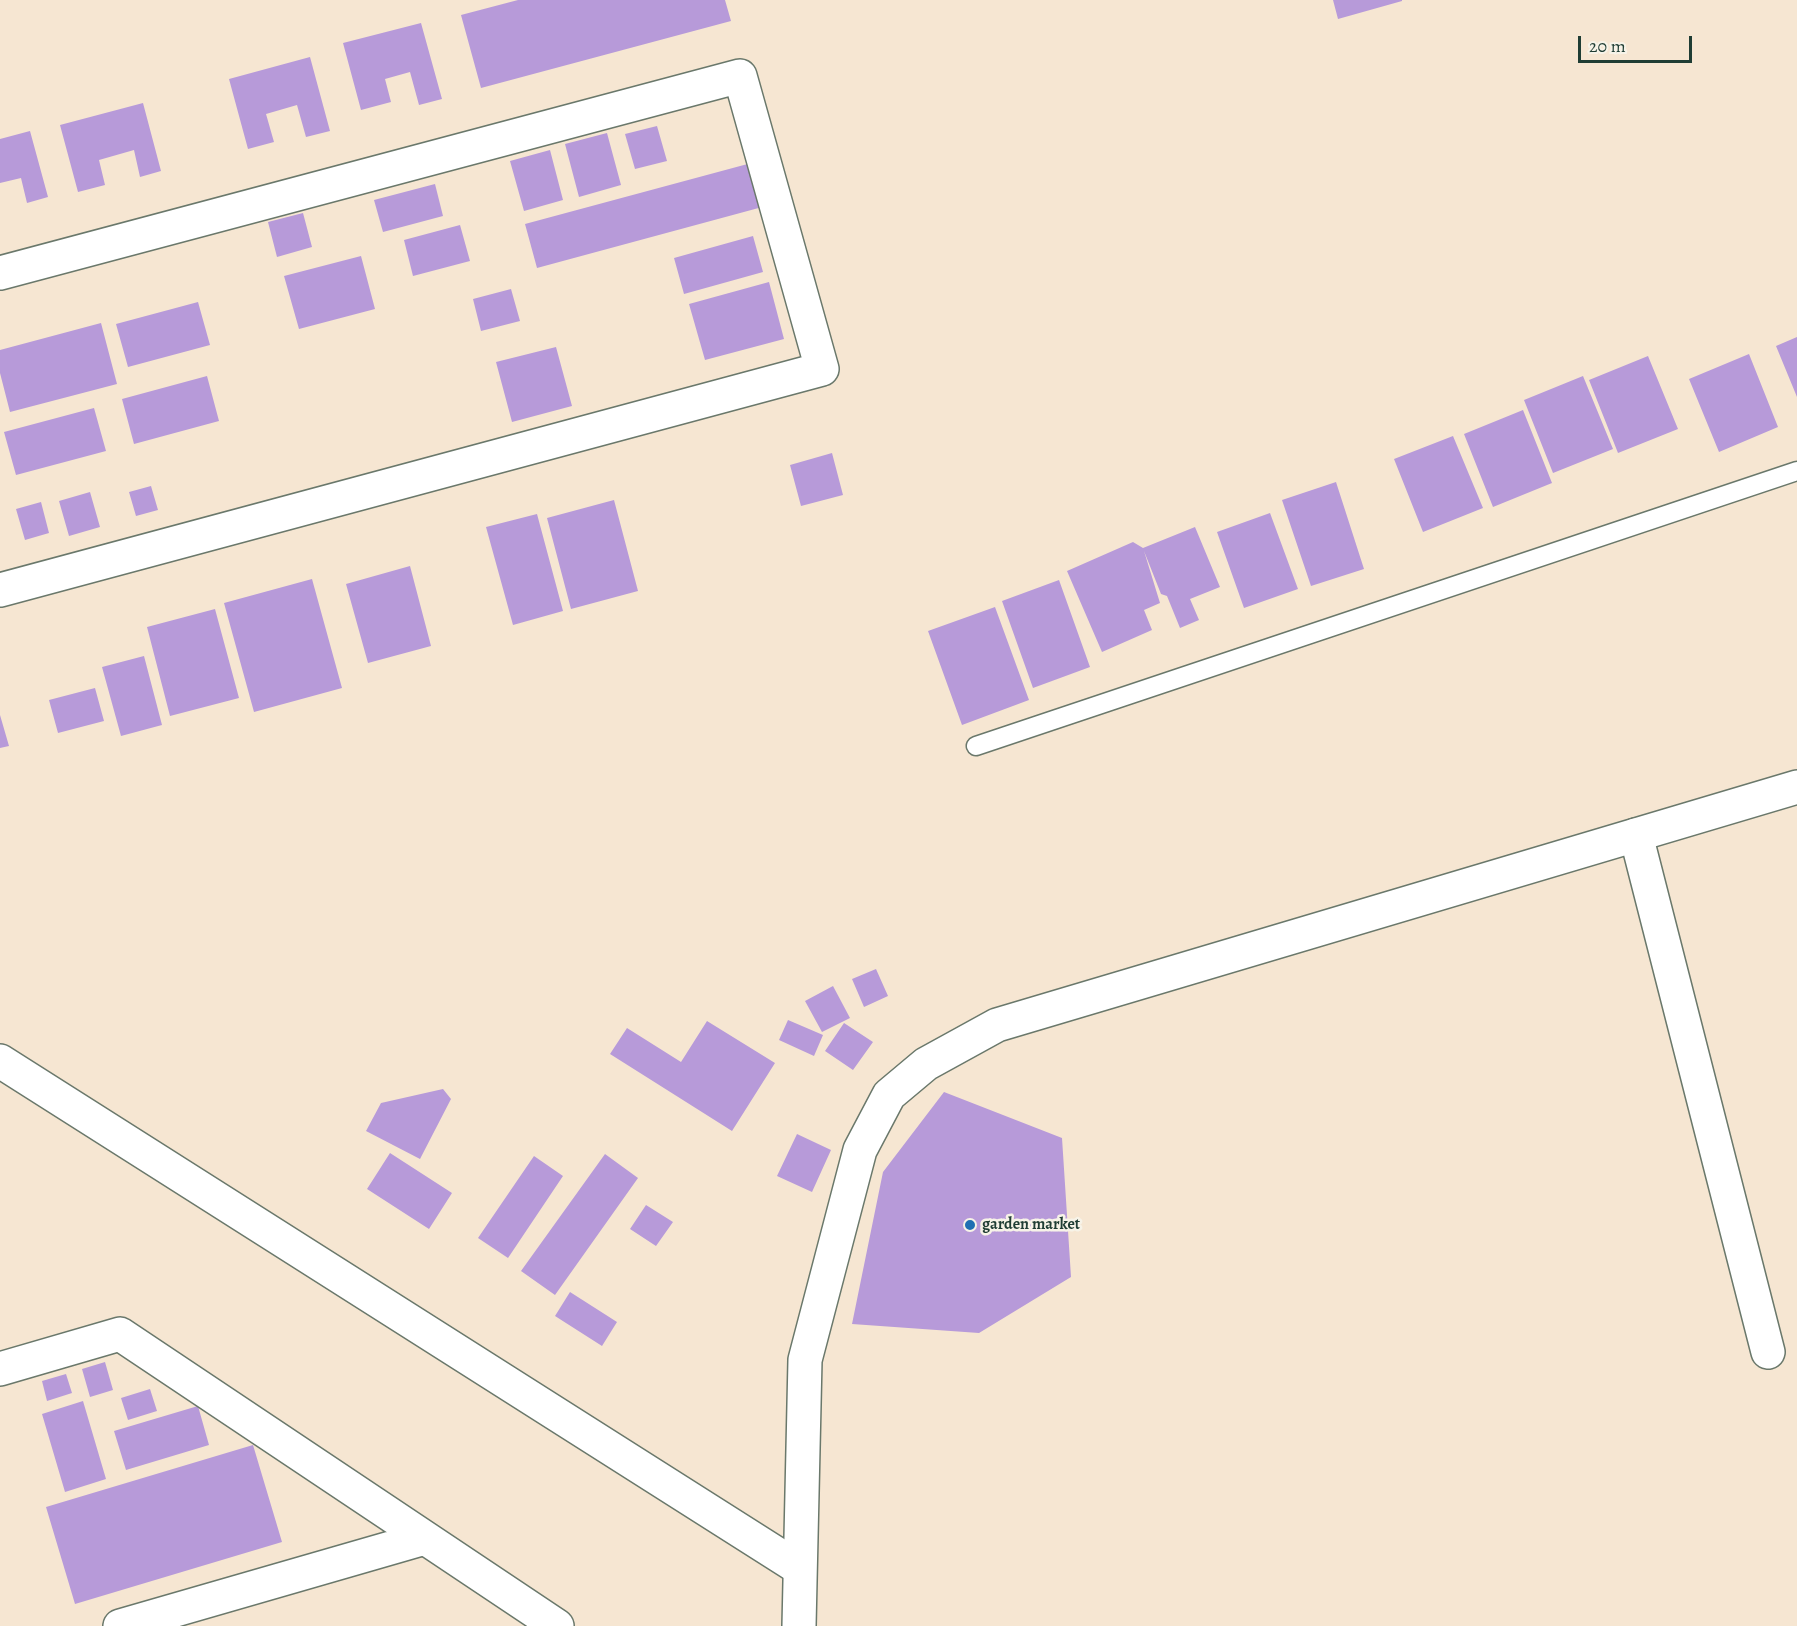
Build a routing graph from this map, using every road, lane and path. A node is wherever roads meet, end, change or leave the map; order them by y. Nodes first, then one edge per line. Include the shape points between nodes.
1 (0, 273) edge
2 (1797, 471) edge
3 (0, 590) edge
4 (976, 746) dead end
5 (1797, 787) edge
6 (1636, 835) junction
7 (0, 1061) edge
8 (1768, 1352) dead end
9 (0, 1369) edge
10 (425, 1538) junction
11 (799, 1568) junction
12 (120, 1626) edge
13 (557, 1626) edge
14 (799, 1626) edge

1 - 3 street via 740,76 822,369
2 - 4 lane
5 - 6 street
6 - 8 street
6 - 11 street via 997,1025 926,1064 889,1095 860,1150 805,1360
7 - 11 street
9 - 10 street via 120,1334
10 - 12 street
10 - 13 street
11 - 14 street

